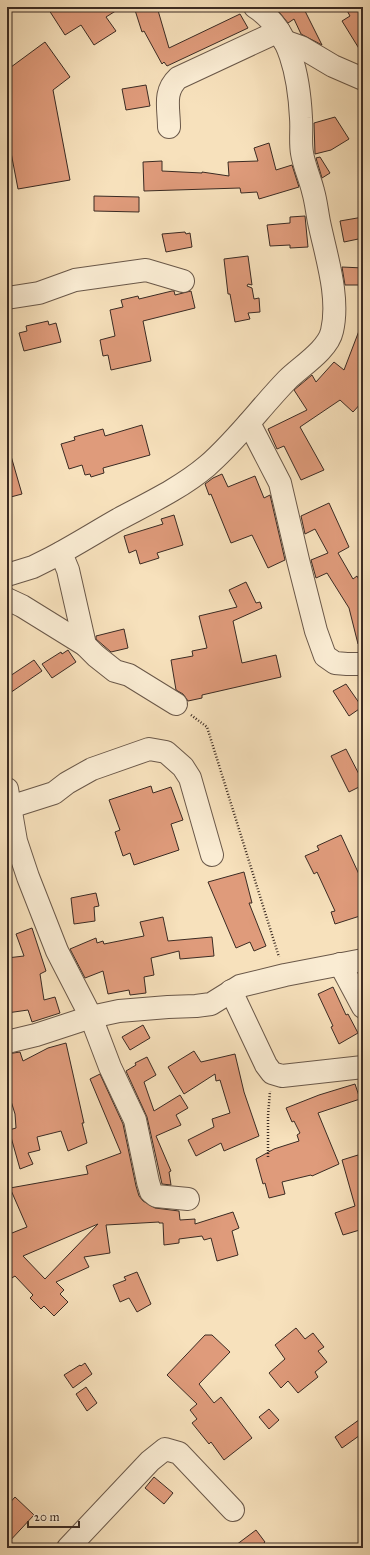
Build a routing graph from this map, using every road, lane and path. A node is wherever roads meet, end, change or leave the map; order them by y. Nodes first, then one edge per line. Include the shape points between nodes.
1 (255, 7) edge
2 (281, 36) junction
3 (363, 79) edge
4 (170, 127) dead end
5 (183, 281) dead end
6 (7, 298) edge
7 (249, 423) junction
8 (61, 553) junction
9 (7, 575) edge
10 (7, 600) edge
11 (85, 644) junction
12 (363, 664) edge
13 (176, 704) joint
14 (8, 798) edge
15 (212, 855) dead end
16 (363, 960) edge
17 (340, 964) junction
18 (284, 975) junction
19 (231, 991) junction
20 (363, 1007) edge
21 (91, 1017) junction
22 (7, 1042) edge
23 (363, 1067) edge
24 (272, 1073) junction
25 (268, 1157) dead end
26 (188, 1199) dead end
27 (233, 1510) dead end
28 (68, 1548) edge

1 - 2 street via 267,14
2 - 3 street via 333,66
2 - 4 street via 178,78 168,92
2 - 7 street via 291,56 297,80 302,153 313,191 334,297 332,332 327,342 288,379
5 - 6 street via 146,270 75,280 39,293
7 - 8 street via 206,466 176,488
7 - 12 street via 280,483 314,624 326,656 335,663
8 - 9 street via 33,567
8 - 11 street via 70,576
10 - 11 street via 22,606
11 - 13 street via 114,671 129,675
13 - 18 path via 207,727
14 - 15 street via 54,793 92,769 149,749 166,752 175,758 190,778
14 - 21 street via 16,841 28,877 57,951
16 - 17 street
17 - 18 street
17 - 20 street
18 - 19 street via 240,986
19 - 21 street via 211,1004 120,1011
19 - 24 street
21 - 22 street
21 - 26 street via 110,1067 135,1120 152,1192 156,1196
23 - 24 street via 282,1076
24 - 25 path
27 - 28 street via 179,1453 165,1449 150,1461

